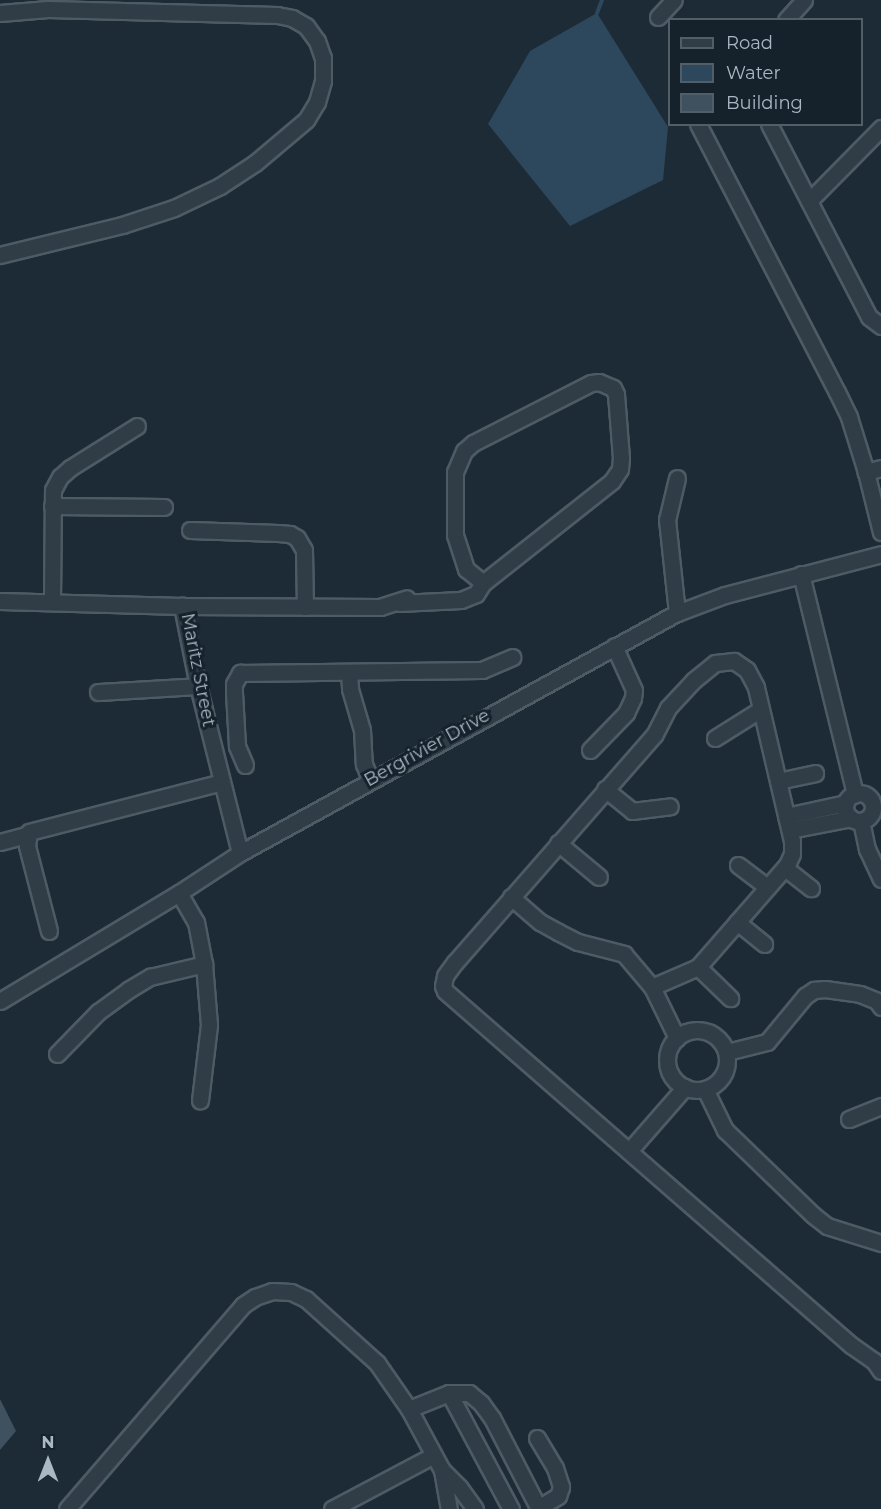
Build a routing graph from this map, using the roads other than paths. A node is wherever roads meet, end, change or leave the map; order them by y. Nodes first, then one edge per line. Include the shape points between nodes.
1 (674, 0) edge
2 (804, 0) edge
3 (0, 13) edge
4 (658, 17) dead end
5 (788, 18) edge
6 (699, 126) edge
7 (770, 126) edge
8 (881, 128) edge
9 (809, 201) junction
10 (0, 255) edge
11 (881, 326) edge
12 (136, 426) dead end
13 (873, 470) edge
14 (678, 478) dead end
15 (52, 506) junction
16 (164, 507) dead end
17 (190, 530) dead end
18 (881, 532) edge
19 (881, 554) edge
20 (801, 574) junction
21 (483, 583) junction
22 (414, 594) dead end
23 (0, 601) edge
24 (52, 602) junction
25 (399, 603) junction
26 (182, 606) junction
27 (305, 607) junction
28 (676, 613) junction
29 (614, 646) junction
30 (512, 657) dead end
31 (350, 673) junction
32 (198, 686) junction
33 (98, 692) dead end
34 (761, 709) junction
35 (715, 738) dead end
36 (590, 750) dead end
37 (245, 765) dead end
38 (815, 773) dead end
39 (370, 779) junction
40 (222, 782) junction
41 (778, 782) junction
42 (605, 789) junction
43 (850, 799) junction
44 (670, 806) dead end
45 (870, 809) edge
46 (788, 823) junction
47 (27, 835) junction
48 (0, 842) edge
49 (558, 843) junction
50 (240, 853) junction
51 (738, 865) dead end
52 (785, 867) junction
53 (599, 877) dead end
54 (881, 879) edge
55 (767, 887) junction
56 (811, 888) dead end
57 (179, 893) junction
58 (511, 897) junction
59 (737, 922) junction
60 (49, 931) dead end
61 (764, 944) dead end
62 (204, 964) junction
63 (698, 967) junction
64 (652, 987) junction
65 (730, 998) dead end
66 (0, 1001) edge
67 (881, 1007) edge
68 (677, 1038) junction
69 (727, 1052) junction
70 (57, 1054) dead end
71 (685, 1088) junction
72 (705, 1089) junction
73 (200, 1100) dead end
74 (881, 1106) edge
75 (849, 1119) dead end
76 (629, 1151) junction
77 (881, 1243) edge
78 (881, 1371) edge
79 (449, 1393) junction
80 (409, 1409) junction
81 (537, 1437) dead end
82 (434, 1455) junction
83 (441, 1470) junction
84 (538, 1508) edge
85 (67, 1509) edge
86 (332, 1509) edge
87 (449, 1509) edge
88 (475, 1509) edge
89 (510, 1509) edge

1 - 4 street
2 - 5 street
3 - 10 street via 48,9 277,15 306,26 323,58 323,81 306,120 255,163 220,186 174,208 122,225
6 - 13 street via 837,392
7 - 9 street
8 - 9 street
9 - 11 street via 869,317
12 - 15 street via 60,477 53,490
13 - 18 street
14 - 28 street via 668,520
15 - 16 street
15 - 24 street
17 - 27 street via 278,532 297,538 304,550
19 - 20 street, Bergrivier Drive
20 - 28 street, Bergrivier Drive
20 - 43 street
21 - 21 street via 618,475 621,458 613,388 591,383 464,451 455,471 455,535 466,569
21 - 25 street via 476,594 461,600
22 - 25 street, Maritz Street
23 - 24 street
24 - 26 street
25 - 27 street, Maritz Street via 380,607
26 - 27 street, Maritz Street
26 - 32 street, Maritz Street
28 - 29 street, Bergrivier Drive
29 - 36 street via 634,690 633,698 626,713
29 - 39 street, Bergrivier Drive
30 - 31 street via 482,670
31 - 37 street via 240,674 234,684 237,746
31 - 39 street via 350,689 362,730 364,764
32 - 33 street
32 - 40 street, Maritz Street
34 - 35 street
34 - 41 street
34 - 42 street via 756,687 741,663 715,663 668,708 654,735
38 - 41 street
39 - 50 street, Bergrivier Drive
40 - 47 street via 33,829
40 - 50 street, Maritz Street
41 - 46 street
42 - 44 street via 632,811
42 - 49 street
43 - 45 street via 864,794
43 - 45 street via 846,811
43 - 46 street
45 - 46 street
45 - 54 street via 867,849
46 - 52 street via 792,854
47 - 48 street
47 - 60 street
49 - 53 street
49 - 58 street
50 - 57 street, Bergrivier Drive
51 - 55 street
52 - 55 street
52 - 56 street
55 - 59 street
57 - 62 street via 196,922
57 - 66 street, Bergrivier Drive
58 - 64 street via 558,932 578,942 624,954
58 - 76 street via 445,976 445,991
59 - 61 street
59 - 63 street
62 - 70 street via 150,977 128,990 98,1012
62 - 73 street via 208,1025
63 - 64 street
63 - 65 street
64 - 68 street
67 - 69 street via 860,994 814,990 766,1042
68 - 69 street via 705,1030 721,1041
68 - 71 street via 667,1055 667,1065 676,1082
69 - 72 street via 722,1078
71 - 72 street
71 - 76 street
72 - 77 street via 725,1130 813,1215 827,1226
74 - 75 street
76 - 78 street
79 - 80 street
79 - 84 street via 469,1394 481,1403
79 - 89 street
80 - 82 street
80 - 85 street via 377,1363 306,1299 291,1292 272,1291 243,1305
81 - 84 street via 561,1487 558,1496
82 - 83 street
82 - 86 street
83 - 87 street
83 - 88 street

